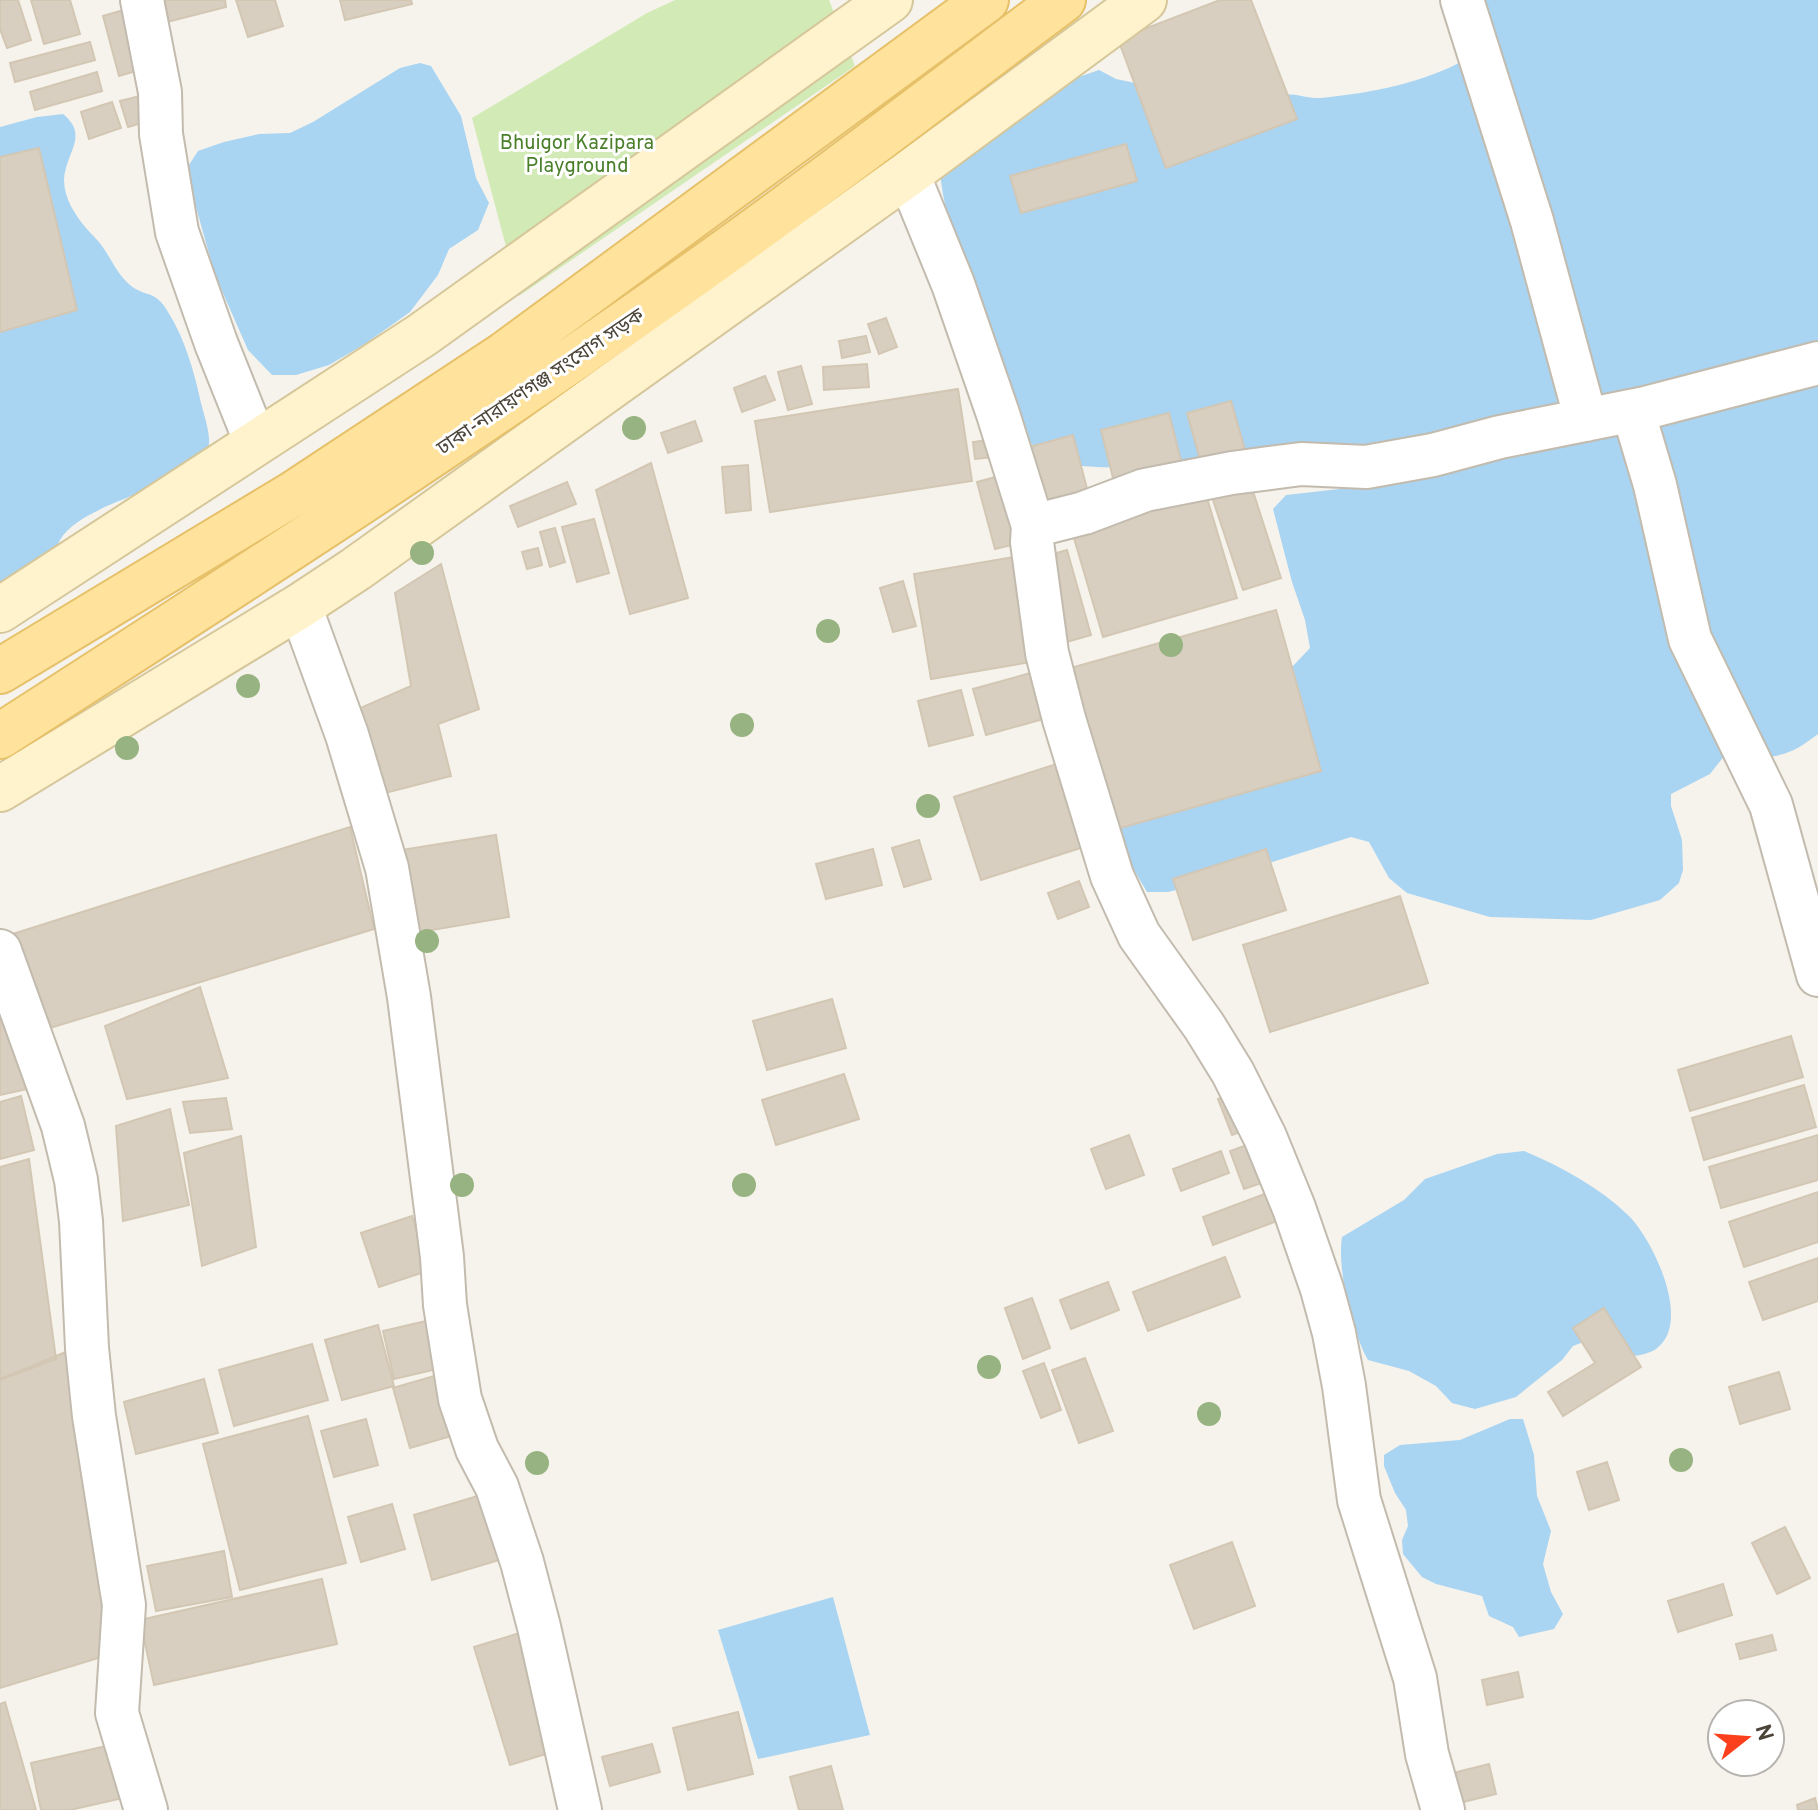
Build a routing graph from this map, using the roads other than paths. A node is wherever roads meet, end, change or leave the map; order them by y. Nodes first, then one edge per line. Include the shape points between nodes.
1 (142, 0) edge
2 (890, 0) edge
3 (986, 0) edge
4 (1063, 0) edge
5 (1144, 0) edge
6 (1462, 0) edge
7 (846, 13) edge
8 (908, 174) junction
9 (1818, 363) edge
10 (1633, 411) junction
11 (1586, 420) junction
12 (256, 443) junction
13 (1033, 526) junction
14 (300, 606) junction
15 (0, 610) edge
16 (0, 671) edge
17 (0, 736) edge
18 (0, 789) edge
19 (0, 951) edge
20 (1818, 975) edge
21 (146, 1810) edge
22 (580, 1810) edge
23 (1443, 1810) edge

1 - 12 street via 160,92 161,134 177,232
2 - 7 street
3 - 16 main road, ঢাকা-নারায়ণগঞ্জ সংযোগ সড়ক via 505,354 293,494
4 - 17 main road, ঢাকা-নারায়ণগঞ্জ সংযোগ সড়ক via 668,293 283,554
5 - 8 street
6 - 11 street via 1532,221
7 - 12 street via 422,335
8 - 13 street via 953,284
8 - 14 street
9 - 10 street
10 - 11 street
10 - 20 street via 1690,639 1771,805
11 - 13 street via 1366,467 1301,464 1232,473 1145,490
12 - 15 street
13 - 23 street via 1047,653 1112,876 1139,935 1204,1026 1246,1099 1294,1208 1322,1289 1344,1386 1359,1500 1415,1678 1427,1754
14 - 18 street
14 - 22 street via 387,868 409,997 460,1399 522,1562
19 - 21 street via 63,1126 76,1180 93,1402 124,1605 117,1713

